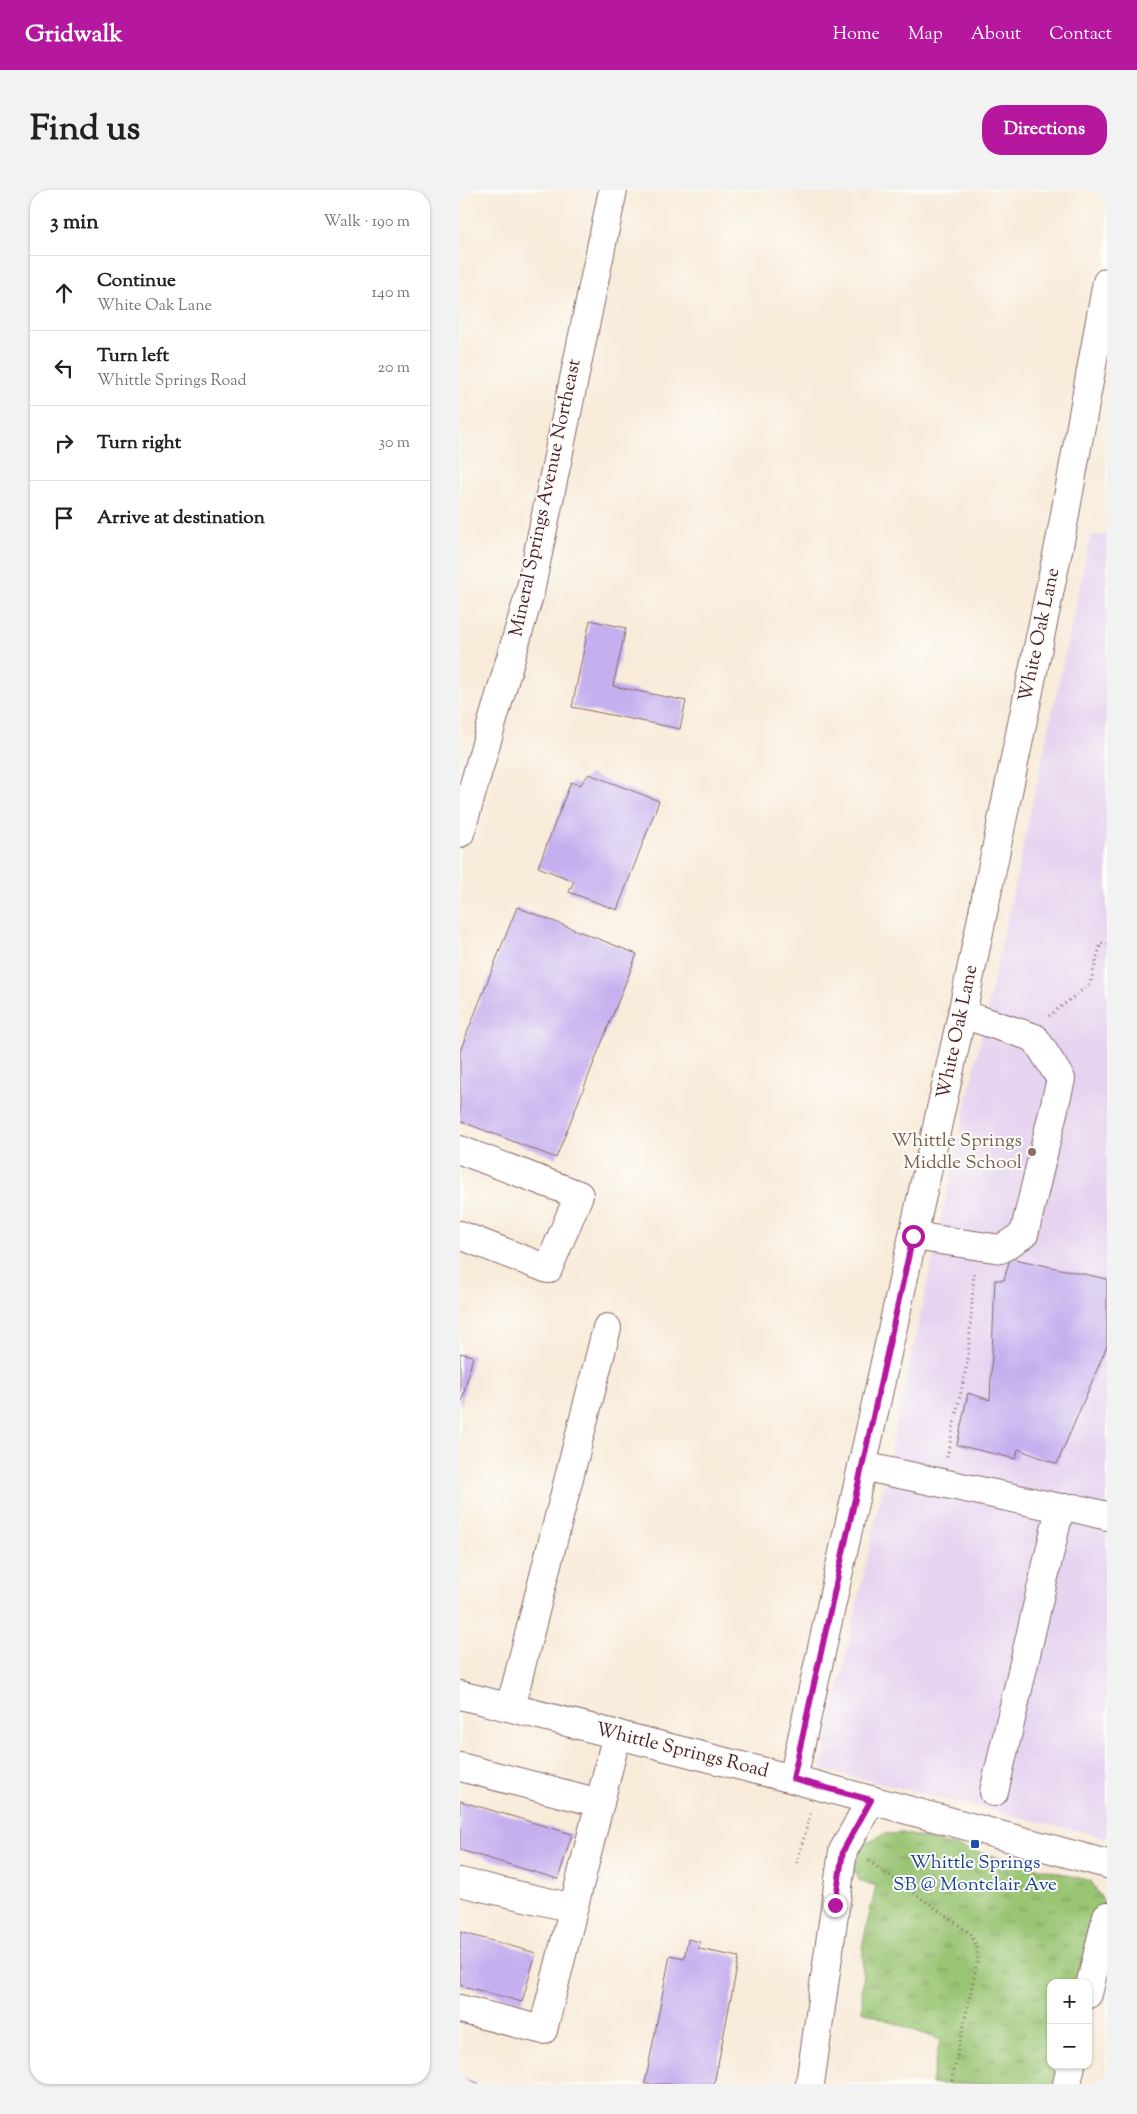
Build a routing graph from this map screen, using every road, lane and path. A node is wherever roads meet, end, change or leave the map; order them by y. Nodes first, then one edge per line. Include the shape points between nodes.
1 (613, 190) edge
2 (1107, 282) edge
3 (460, 832) edge
4 (1107, 944) edge
5 (962, 1014) junction
6 (1025, 1035) junction
7 (460, 1150) edge
8 (460, 1235) edge
9 (913, 1236) junction
10 (974, 1266) dead end
11 (608, 1328) dead end
12 (946, 1465) dead end
13 (862, 1466) junction
14 (1060, 1508) junction
15 (1107, 1516) edge
16 (460, 1695) edge
17 (508, 1707) junction
18 (617, 1734) junction
19 (460, 1767) edge
20 (803, 1782) junction
21 (994, 1792) dead end
22 (871, 1800) junction
23 (600, 1803) junction
24 (847, 1845) junction
25 (797, 1863) dead end
26 (1107, 1864) edge
27 (460, 1882) edge
28 (573, 1908) junction
29 (1107, 1916) edge
30 (1092, 1979) edge
31 (460, 2010) edge
32 (1070, 2069) edge
33 (810, 2084) edge
34 (951, 2084) edge
35 (1067, 2084) edge

1 - 3 street, Mineral Springs Avenue Northeast via 530,592
2 - 5 street, White Oak Lane via 1061,536
4 - 6 path via 1101,943 1090,984
5 - 6 street
5 - 9 street, White Oak Lane
6 - 9 street via 1035,1038 1061,1079 1024,1234 1001,1249
7 - 8 street via 579,1195 548,1270
9 - 13 street, White Oak Lane
10 - 12 path via 968,1359
11 - 17 street
13 - 14 street
13 - 20 street, White Oak Lane
14 - 15 street
14 - 21 street
16 - 17 street, Whittle Springs Road
17 - 18 street, Whittle Springs Road
18 - 20 street, Whittle Springs Road
18 - 23 street
19 - 23 street
20 - 22 street, Whittle Springs Road
20 - 25 path via 810,1818
22 - 24 street
22 - 26 street, Whittle Springs Road
23 - 28 street
24 - 33 street via 843,1851 836,1896
24 - 34 path via 970,1933 976,1945 978,1959
27 - 28 street
28 - 31 street via 542,2030
29 - 30 street
32 - 35 street

